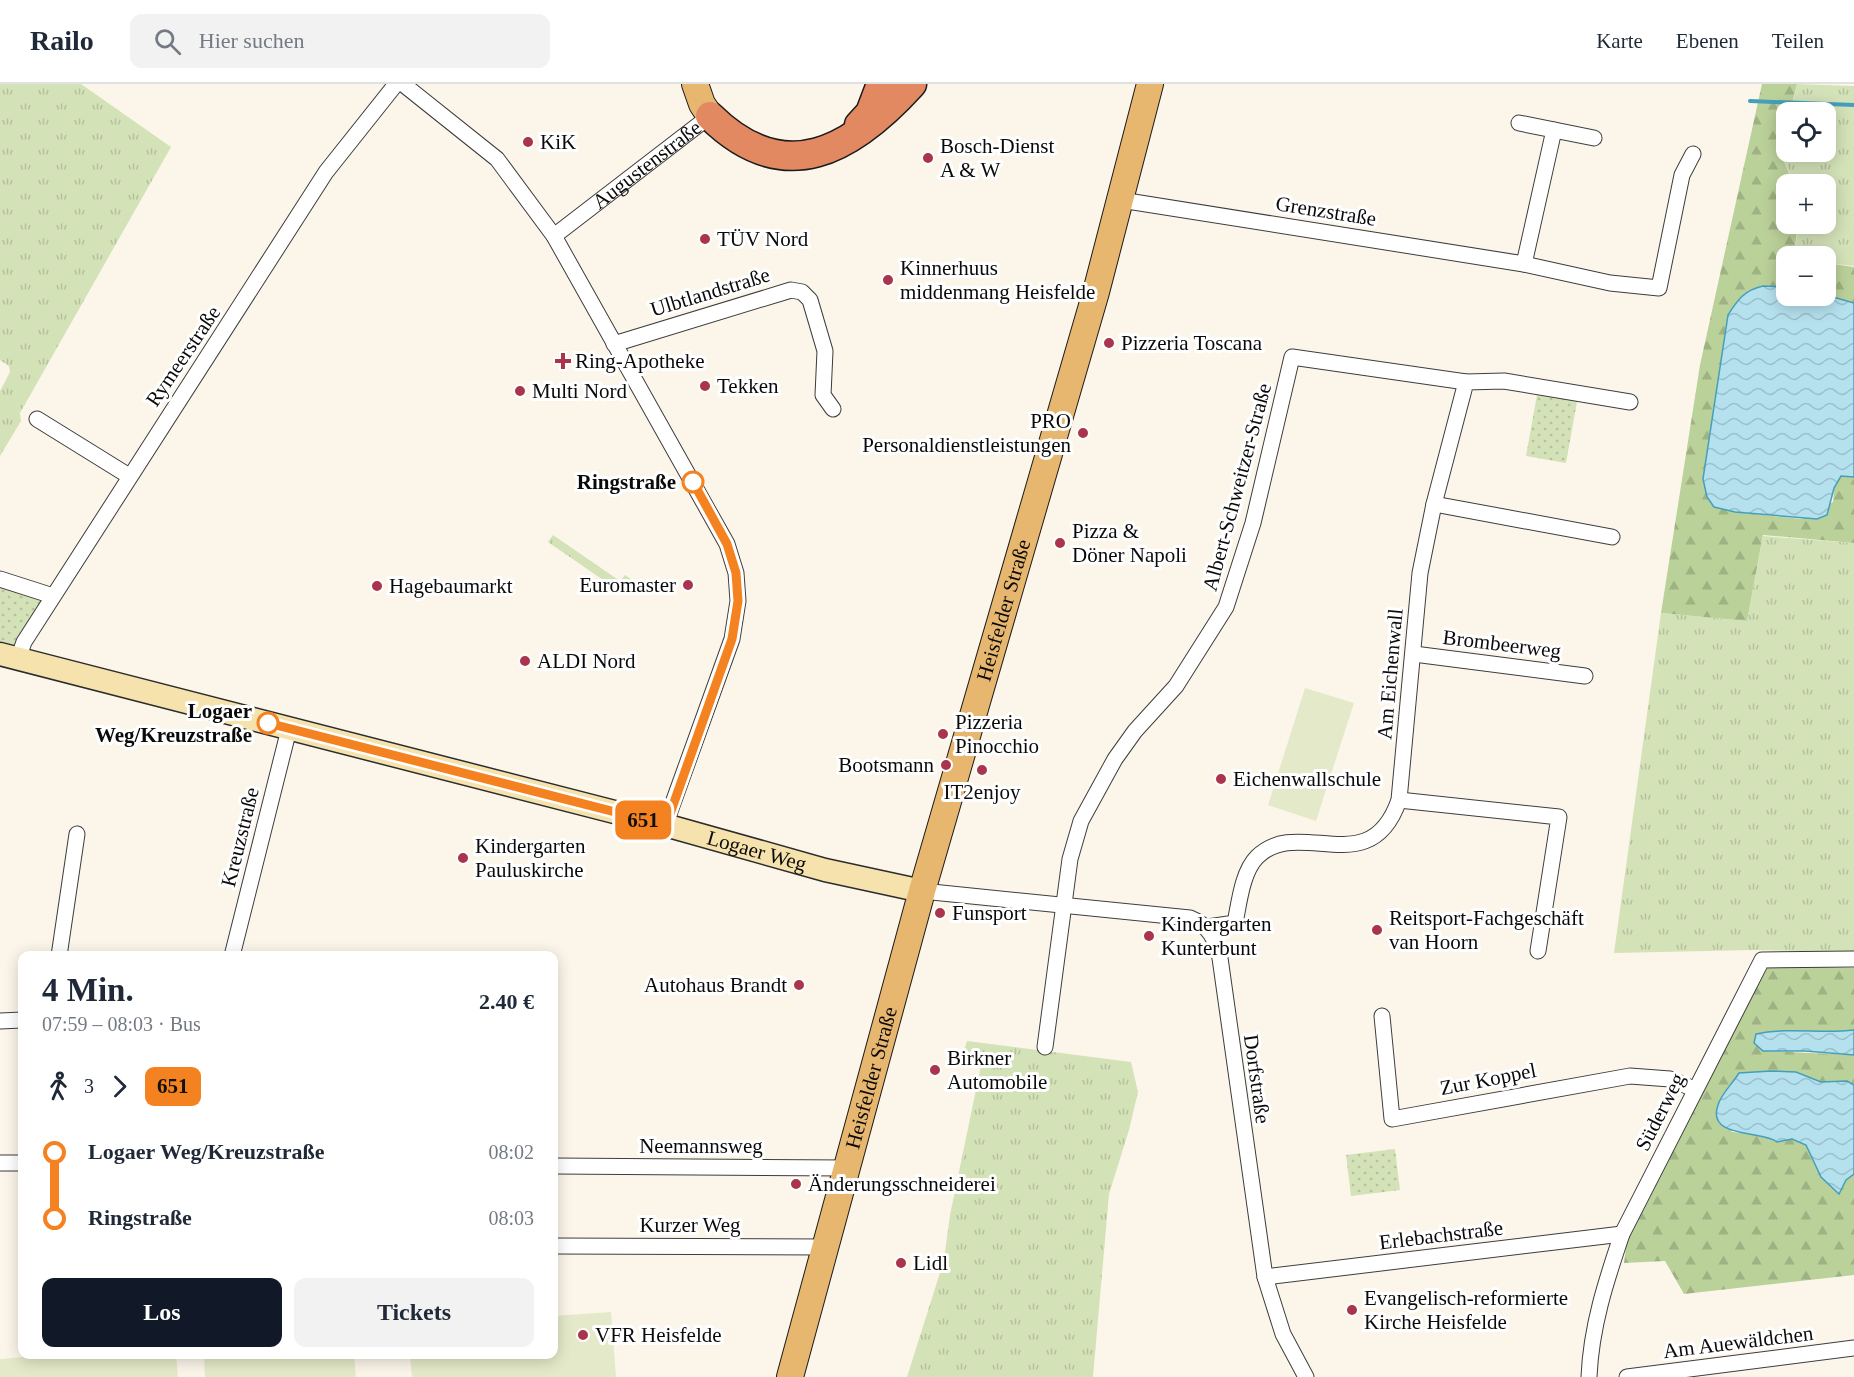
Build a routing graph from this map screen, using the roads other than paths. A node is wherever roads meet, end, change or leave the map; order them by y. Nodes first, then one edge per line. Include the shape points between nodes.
1 (396, 84) edge
2 (404, 84) edge
3 (695, 84) edge
4 (880, 84) edge
5 (912, 84) edge
6 (1150, 84) edge
7 (710, 116) junction
8 (1519, 123) dead end
9 (1554, 130) junction
10 (1594, 138) dead end
11 (838, 146) junction
12 (1693, 154) dead end
13 (1121, 200) junction
14 (554, 236) junction
15 (1524, 264) junction
16 (614, 344) junction
17 (1466, 382) junction
18 (1630, 402) dead end
19 (833, 409) dead end
20 (37, 419) dead end
21 (129, 476) junction
22 (1434, 504) junction
23 (1612, 537) dead end
24 (0, 579) edge
25 (53, 596) junction
26 (1414, 654) junction
27 (9, 657) edge
28 (1585, 676) dead end
29 (289, 729) junction
30 (1399, 800) junction
31 (666, 825) junction
32 (77, 834) dead end
33 (922, 891) junction
34 (1063, 906) junction
35 (1208, 927) junction
36 (60, 951) edge
37 (233, 951) edge
38 (1538, 951) dead end
39 (1854, 959) edge
40 (1382, 1016) dead end
41 (18, 1020) edge
42 (0, 1021) edge
43 (1045, 1047) dead end
44 (1694, 1089) junction
45 (0, 1163) edge
46 (18, 1163) edge
47 (558, 1166) edge
48 (847, 1168) junction
49 (1622, 1234) junction
50 (558, 1246) edge
51 (827, 1246) junction
52 (1265, 1277) junction
53 (1854, 1348) edge
54 (1741, 1370) edge
55 (790, 1377) edge
56 (1306, 1377) edge
57 (1589, 1377) edge
58 (1627, 1377) edge

1 - 21 street, Rymeerstraße via 326,172
2 - 14 street via 497,159
3 - 7 main road, Augustenstraße
4 - 11 highway via 870,112
5 - 11 highway via 869,127
6 - 13 main road, Heisfelder Straße
7 - 11 highway via 737,139 766,152 811,155
7 - 14 street, Augustenstraße
8 - 9 street
9 - 10 street
9 - 15 street
12 - 15 street, Grenzstraße via 1682,175 1659,288 1610,283
13 - 15 street, Grenzstraße
13 - 33 main road, Heisfelder Straße
14 - 16 street
16 - 19 street, Ulbtlandstraße via 791,290 801,292 810,300 825,351 823,395
16 - 31 street via 727,544 736,573 738,601 732,639
17 - 18 street via 1504,381
17 - 22 street, Am Eichenwall
17 - 34 street, Albert-Schweitzer-Straße via 1292,357 1253,523 1226,607 1176,686 1135,731 1093,795 1070,859
20 - 21 street
21 - 25 street, Rymeerstraße
22 - 23 street
22 - 26 street, Am Eichenwall via 1420,573
24 - 25 street
25 - 27 street, Rymeerstraße via 24,642
26 - 28 street, Brombeerweg
26 - 30 street, Am Eichenwall
27 - 29 street, Logaer Weg
29 - 31 street, Logaer Weg
29 - 37 street, Kreuzstraße
30 - 35 street, Am Eichenwall via 1387,824 1362,842 1347,846 1298,842 1272,847 1256,858 1250,868 1235,923
30 - 38 street via 1558,817
31 - 33 street, Logaer Weg via 825,870
32 - 36 street
33 - 34 street
33 - 48 main road, Heisfelder Straße
34 - 35 street via 1190,918
34 - 43 street
35 - 52 street, Dorfstraße via 1220,958
39 - 44 street, Süderweg via 1762,960
40 - 44 street, Zur Koppel via 1392,1119 1630,1076 1670,1079
41 - 42 street
44 - 49 street, Süderweg
45 - 46 street
47 - 48 street, Neemannsweg
48 - 51 main road, Heisfelder Straße
49 - 52 street, Erlebachstraße
49 - 57 street, Süderweg via 1591,1342
50 - 51 street, Kurzer Weg
51 - 55 main road, Heisfelder Straße
52 - 56 street, Dorfstraße via 1283,1334
53 - 54 street, Am Auewäldchen
54 - 58 street, Am Auewäldchen

